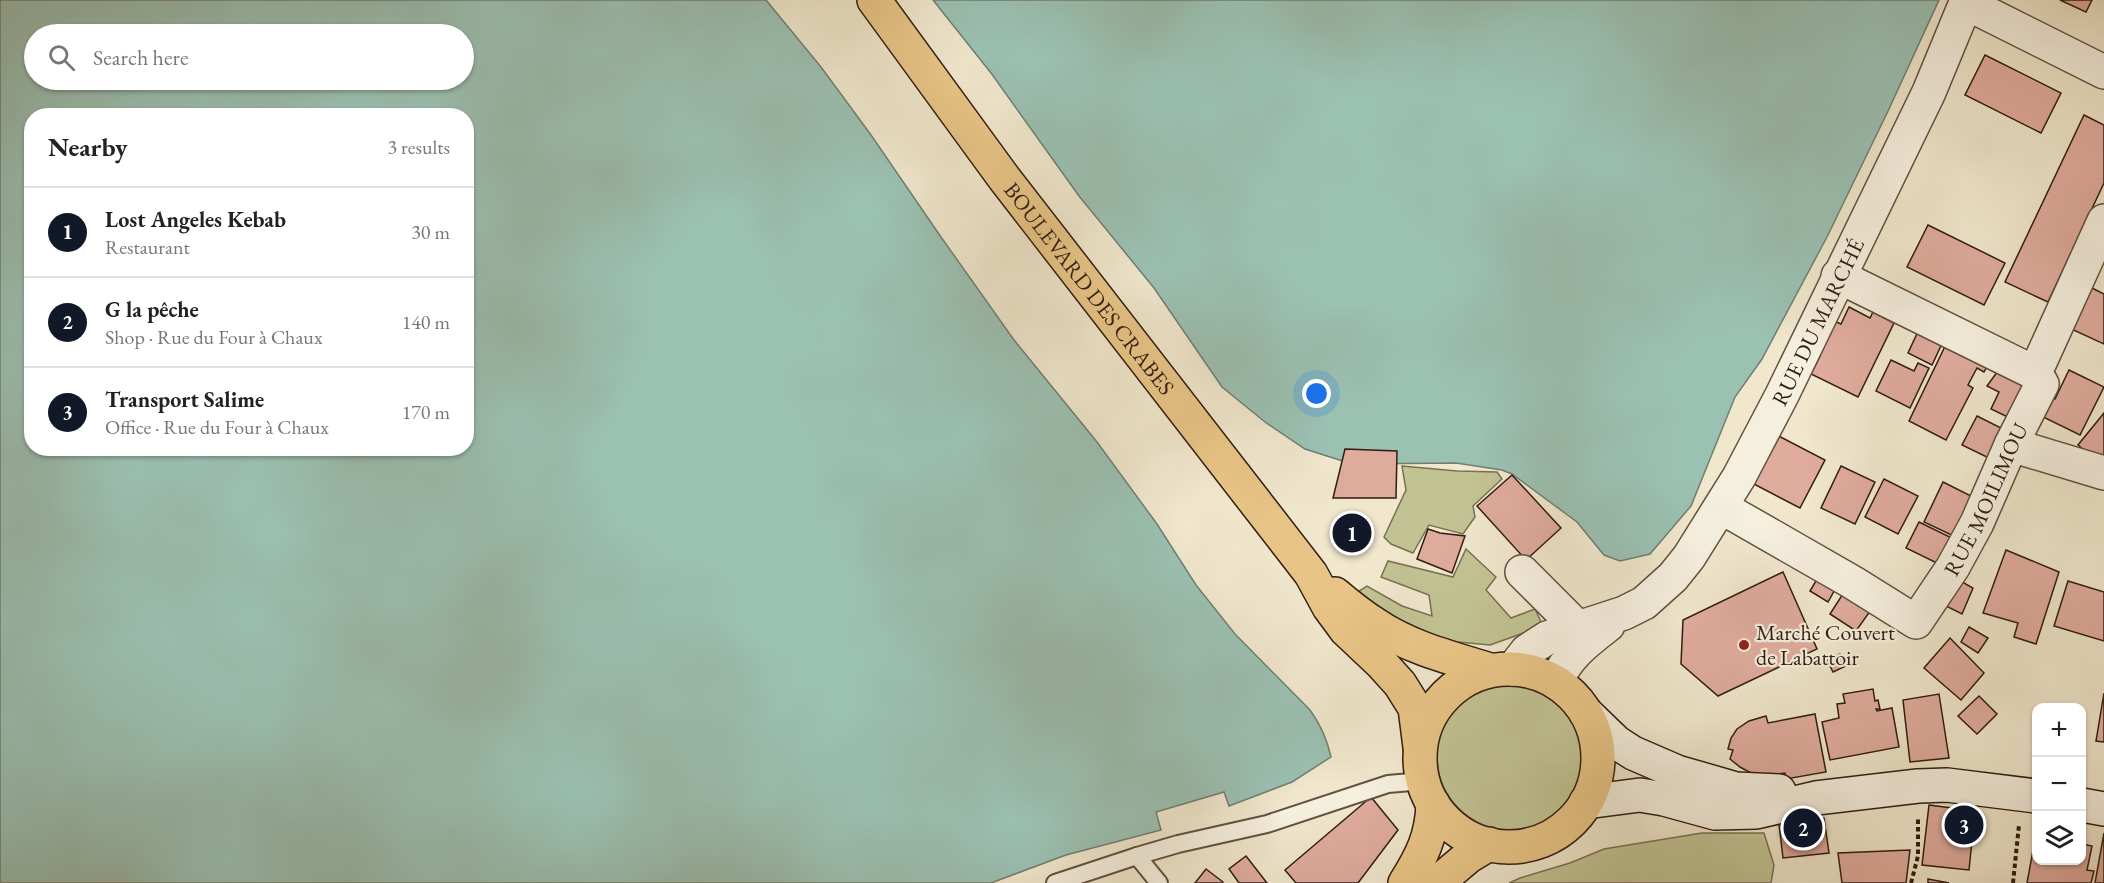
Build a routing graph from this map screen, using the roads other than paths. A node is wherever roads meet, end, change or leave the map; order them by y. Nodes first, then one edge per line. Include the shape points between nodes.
1 (874, 0) edge
2 (1966, 1) edge
3 (2104, 72) edge
4 (2104, 221) edge
5 (1838, 276) junction
6 (2035, 373) junction
7 (2011, 445) junction
8 (2104, 473) edge
9 (1721, 507) junction
10 (1522, 572) dead end
11 (1311, 574) junction
12 (1624, 613) junction
13 (1578, 628) junction
14 (1502, 670) junction
15 (1556, 682) junction
16 (1586, 713) junction
17 (1420, 747) junction
18 (1428, 792) junction
19 (2030, 796) edge
20 (1816, 798) junction
21 (1586, 802) junction
22 (2086, 806) edge
23 (2104, 809) edge
24 (1489, 844) junction
25 (1137, 856) junction
26 (1055, 883) edge
27 (1159, 883) edge
28 (1405, 883) edge
29 (1437, 883) edge

1 - 11 main road, BOULEVARD DES CRABES via 1004,178
2 - 3 street
2 - 5 street, RUE DU MARCHÉ via 1929,92
4 - 6 street
5 - 6 street
5 - 9 street, RUE DU MARCHÉ via 1782,395
6 - 7 street, RUE MOILIMOU via 2042,384
7 - 8 street
7 - 9 street, RUE MOILIMOU via 1968,541 1916,622
9 - 12 street, RUE DU MARCHÉ via 1673,577 1644,603
10 - 13 street
11 - 14 main road, BOULEVARD DES CRABES via 1377,626 1430,651
11 - 17 main road, BOULEVARD DES CRABES via 1346,630 1400,684 1415,708
12 - 13 street, RUE DU MARCHÉ
12 - 15 street, RUE DU MARCHÉ via 1576,650
13 - 14 street, RUE DU MARCHÉ via 1547,638
14 - 15 main road via 1535,673
14 - 17 main road via 1469,678 1451,690 1436,706
15 - 16 main road
16 - 20 street via 1616,742 1677,772 1736,789 1773,790
16 - 21 main road via 1599,758
17 - 18 main road
18 - 24 main road via 1448,822 1467,836
18 - 25 lane via 1388,784 1267,824
18 - 28 main road via 1432,824 1424,850
19 - 20 street via 1947,784
20 - 21 street via 1756,812 1715,813 1640,795
21 - 24 main road via 1554,834 1533,843
22 - 23 street
24 - 29 main road
25 - 26 lane
25 - 27 lane

